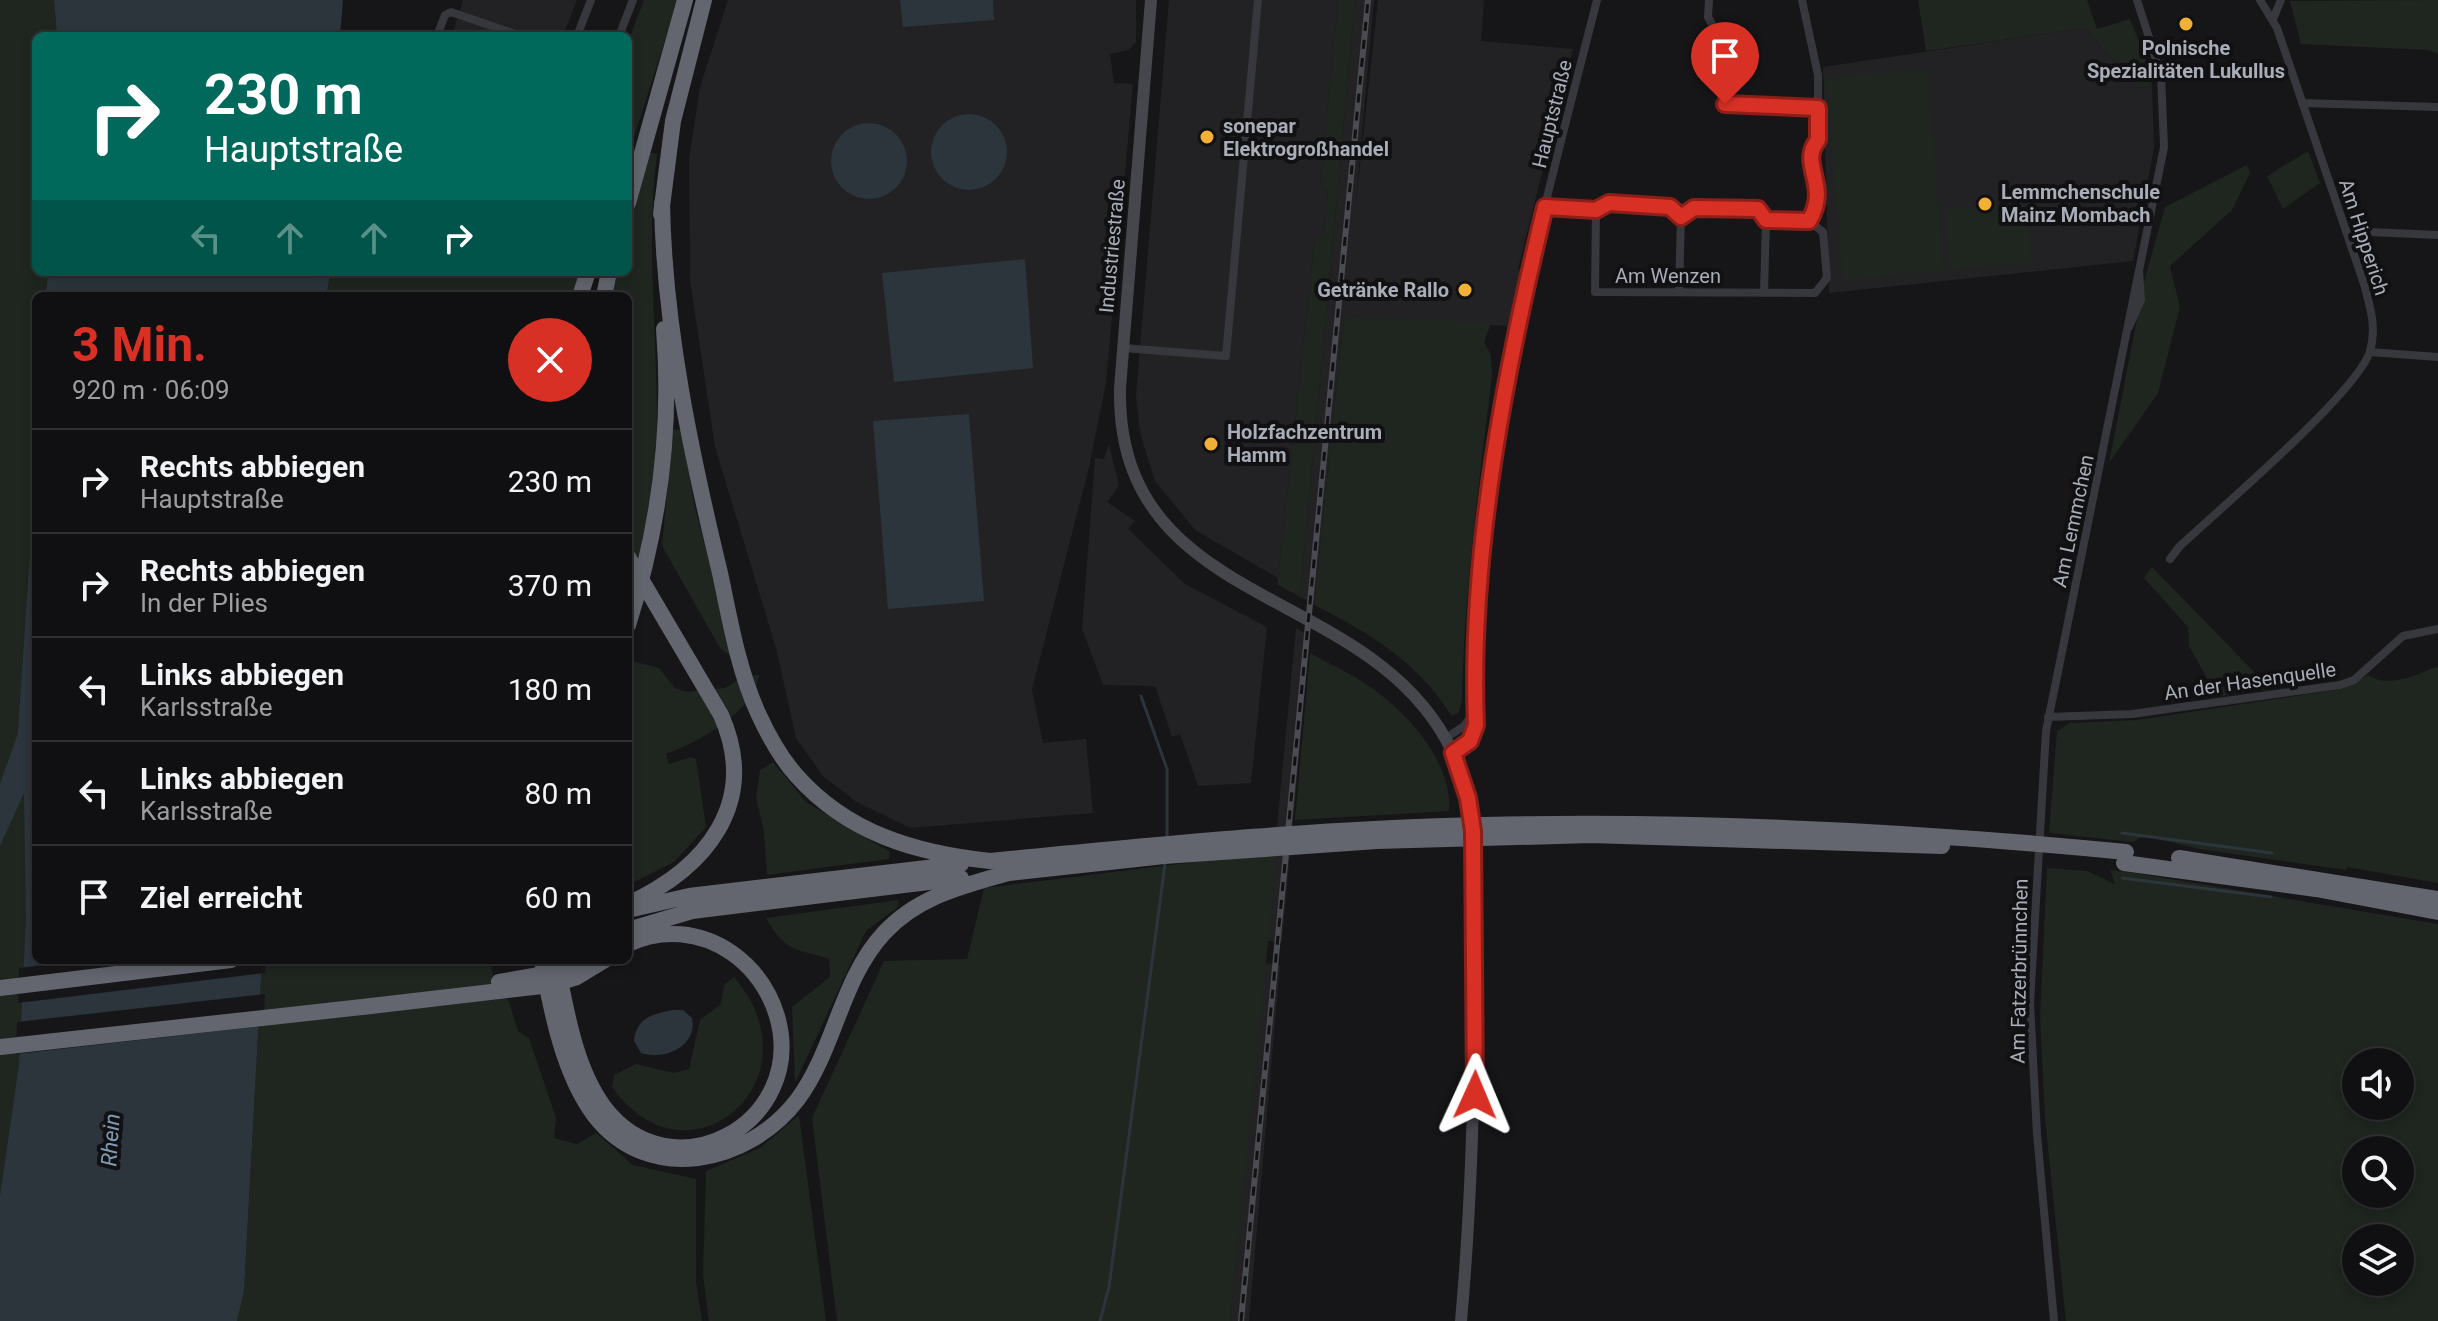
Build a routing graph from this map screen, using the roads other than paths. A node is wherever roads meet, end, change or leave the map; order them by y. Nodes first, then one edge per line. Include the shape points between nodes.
1 (591, 0) edge
2 (633, 0) edge
3 (685, 0) edge
4 (704, 0) edge
5 (713, 0) edge
6 (1151, 0) edge
7 (1258, 0) edge
8 (1597, 0) edge
9 (1709, 0) edge
10 (1802, 0) edge
11 (2137, 0) edge
12 (2260, 0) edge
13 (2281, 0) edge
14 (2273, 19) junction
15 (1714, 28) dead end
16 (439, 32) edge
17 (509, 32) edge
18 (579, 32) edge
19 (621, 32) edge
20 (693, 43) junction
21 (2302, 103) junction
22 (1725, 104) dead end
23 (2438, 107) edge
24 (1818, 108) junction
25 (632, 174) edge
26 (662, 203) junction
27 (1545, 207) junction
28 (1596, 210) junction
29 (1681, 217) junction
30 (1766, 220) junction
31 (1809, 221) junction
32 (2347, 231) junction
33 (2438, 235) edge
34 (1679, 292) junction
35 (1764, 293) junction
36 (1123, 348) junction
37 (2370, 352) junction
38 (2438, 357) edge
39 (2170, 559) dead end
40 (632, 564) edge
41 (632, 610) edge
42 (2438, 629) edge
43 (1475, 710) junction
44 (2048, 717) junction
45 (1446, 738) junction
46 (1453, 753) junction
47 (2125, 858) junction
48 (990, 861) junction
49 (1008, 873) junction
50 (2438, 899) edge
51 (632, 905) edge
52 (632, 906) edge
53 (2438, 912) edge
54 (632, 929) edge
55 (632, 943) edge
56 (198, 964) edge
57 (543, 964) edge
58 (557, 964) edge
59 (566, 964) edge
60 (598, 964) edge
61 (0, 988) edge
62 (0, 1036) edge
63 (567, 1037) junction
64 (0, 1047) edge
65 (1461, 1321) edge
66 (2054, 1321) edge

1 - 18 street
2 - 19 street
3 - 25 highway
4 - 20 highway
5 - 20 highway
6 - 36 main road, Industriestraße
7 - 36 street via 1226,356
8 - 27 street, Hauptstraße
9 - 15 street
10 - 24 street via 1818,75
11 - 44 street, Am Lemmchen via 2156,49 2166,113 2164,147 2139,271 2141,300 2127,331
12 - 14 street, Am Hipperich
13 - 14 street
14 - 21 street, Am Hipperich
16 - 17 street via 448,12
20 - 26 highway via 673,121
21 - 23 street
21 - 32 street, Am Hipperich
22 - 24 street
24 - 31 street via 1811,171 1818,183 1818,206
26 - 41 highway via 667,376 663,466
26 - 48 highway via 666,278 693,444 736,644 767,733 795,773 850,821 894,842 949,857
27 - 28 street
27 - 43 street, Hauptstraße via 1496,449 1480,593
28 - 29 street via 1609,203 1670,207
28 - 34 street, Am Wenzen via 1595,292
29 - 30 street via 1694,208 1758,209
29 - 34 street
30 - 31 street
30 - 35 street
31 - 35 street, Am Wenzen via 1823,232 1827,278 1815,293
32 - 33 street
32 - 37 street, Am Hipperich via 2373,316
34 - 35 street, Am Wenzen
36 - 45 main road, Industriestraße via 1123,434 1143,492 1170,530 1192,552 1389,669 1425,706
37 - 38 street
37 - 39 street via 2337,397
40 - 51 highway, bridge via 721,715 734,772 726,815 704,852
42 - 44 street, An der Hasenquelle via 2403,636 2354,680 2340,685 2132,714
43 - 45 street
43 - 46 street, Hauptstraße via 1473,737
44 - 66 street, Am Fatzerbrünnchen via 2030,1003
45 - 46 main road, Industriestraße
46 - 65 main road, Industriestraße via 1468,798 1474,869 1474,1110
47 - 48 highway, bridge via 1869,831 1599,823 1352,830
47 - 49 highway, bridge via 1964,847 1591,835 1286,846
47 - 50 highway via 2251,867
47 - 53 highway
48 - 52 highway
49 - 54 highway via 692,911
49 - 63 highway via 941,893 893,923 859,968 799,1098 768,1129 723,1154 664,1158 620,1139 587,1105
55 - 63 highway via 663,934 689,935 727,950 750,969 768,994 781,1037 780,1068 769,1096 751,1120 712,1143 682,1147 652,1141 625,1127 604,1106
56 - 61 highway
57 - 63 highway
58 - 63 highway
59 - 62 highway, bridge via 504,981
60 - 64 highway, bridge via 577,977 523,990

